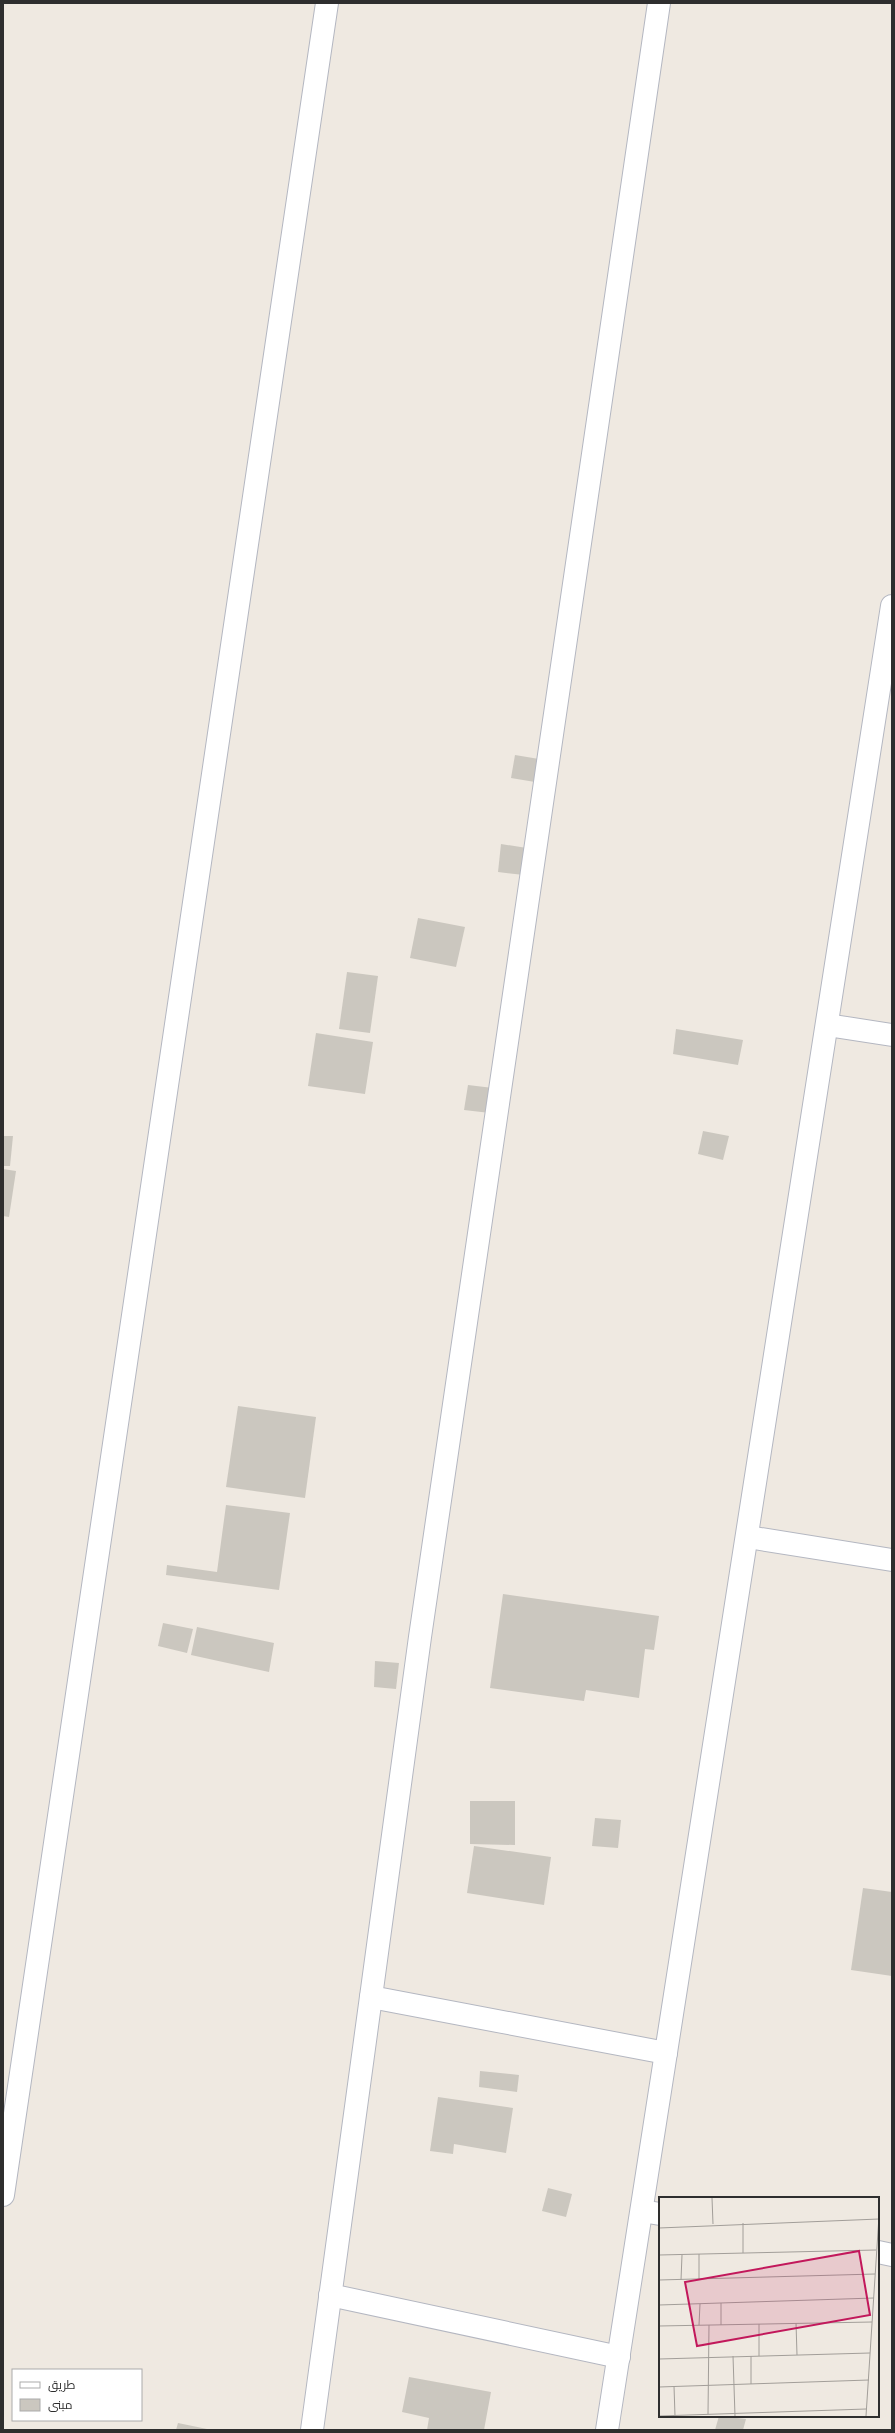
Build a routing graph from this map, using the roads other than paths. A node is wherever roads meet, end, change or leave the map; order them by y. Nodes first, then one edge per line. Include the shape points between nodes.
1 (327, 3) edge
2 (659, 3) edge
3 (892, 606) edge
4 (827, 1025) junction
5 (892, 1035) edge
6 (748, 1537) junction
7 (892, 1560) edge
8 (371, 1997) junction
9 (666, 2053) junction
10 (3, 2195) edge
11 (651, 2212) edge
12 (879, 2252) edge
13 (892, 2255) edge
14 (330, 2295) junction
15 (619, 2357) junction
16 (312, 2430) edge
17 (607, 2430) edge

1 - 10 street
2 - 8 street via 420,1637
3 - 4 street
4 - 5 street
4 - 6 street
6 - 7 street
6 - 9 street
8 - 9 street
8 - 14 street
9 - 11 street
11 - 15 street
12 - 13 street
14 - 15 street
14 - 16 street
15 - 17 street

